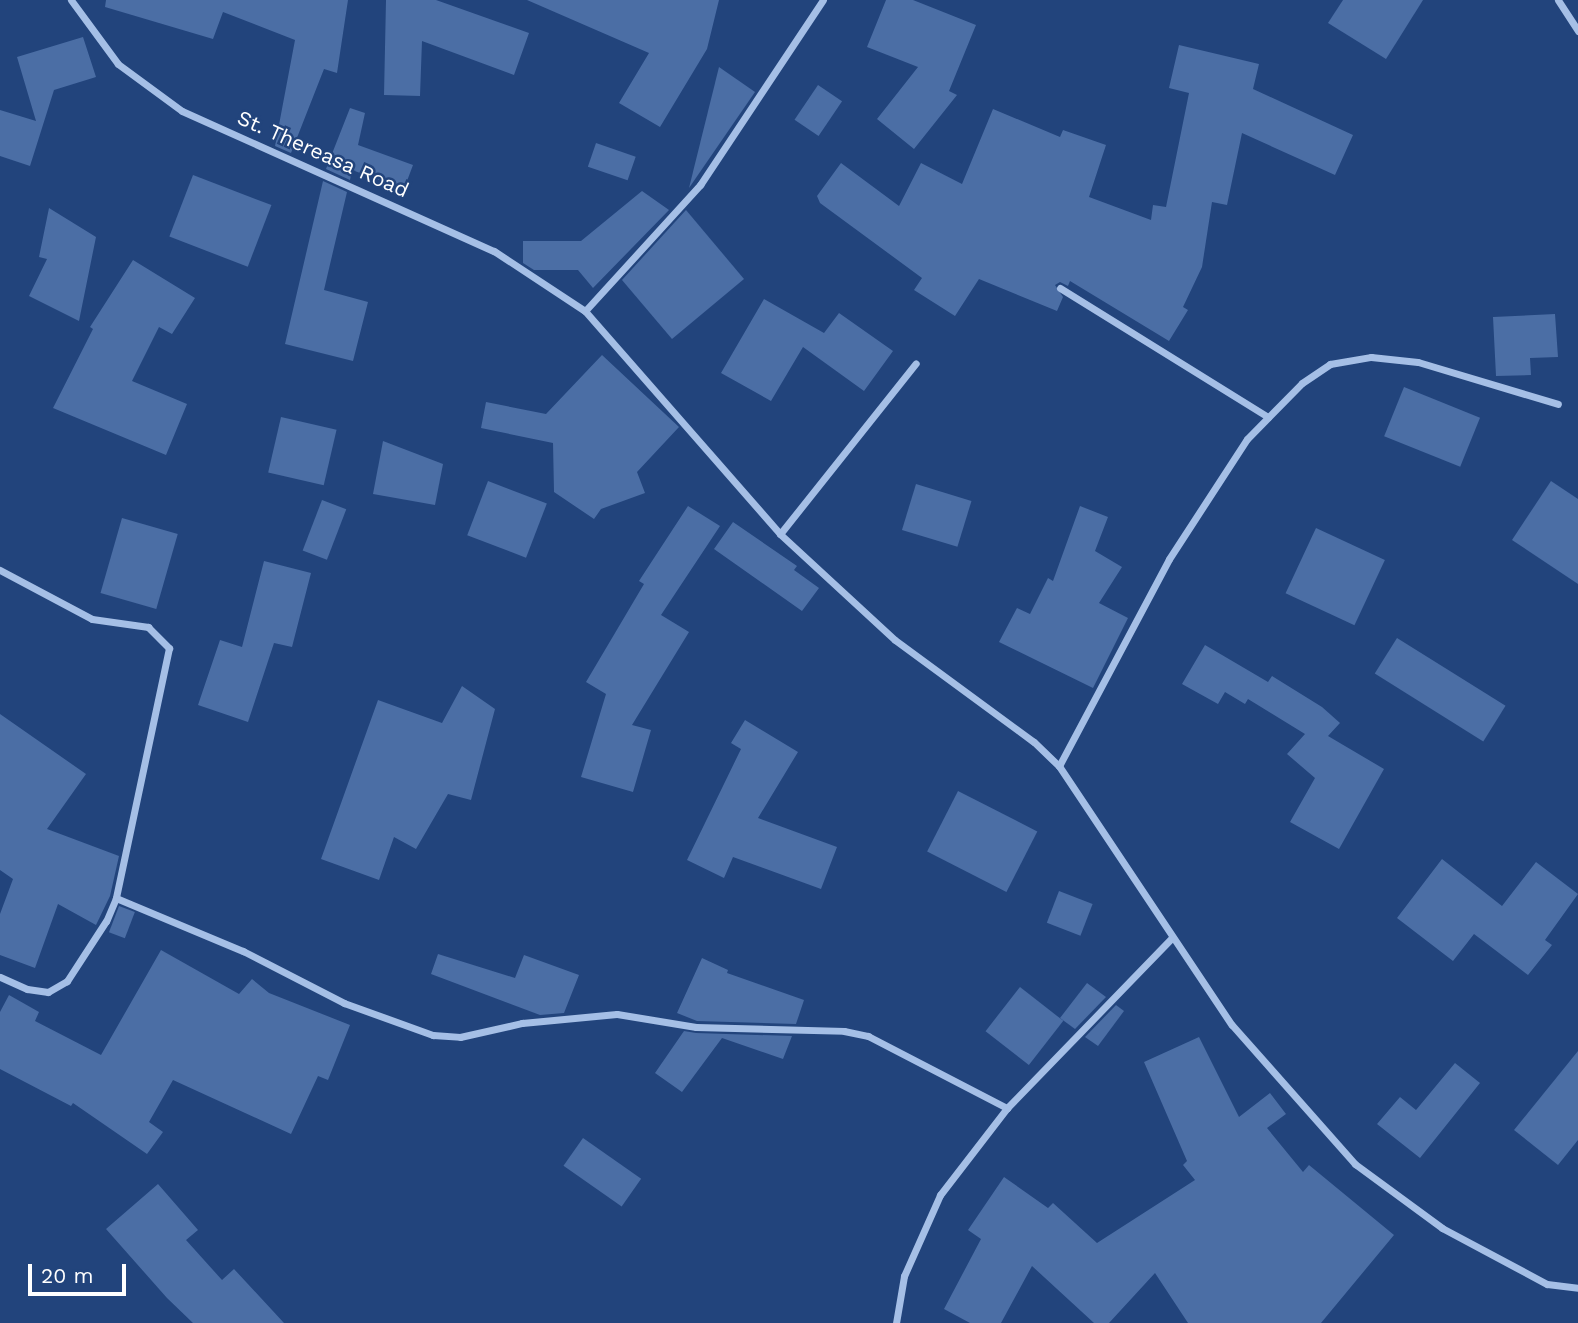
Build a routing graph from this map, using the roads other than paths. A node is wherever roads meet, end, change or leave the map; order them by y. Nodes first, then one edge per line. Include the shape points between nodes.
1 (71, 0) edge
2 (823, 0) edge
3 (1558, 0) edge
4 (1578, 31) edge
5 (1060, 288) dead end
6 (585, 312) junction
7 (916, 363) dead end
8 (1558, 404) dead end
9 (1268, 416) junction
10 (780, 534) junction
11 (0, 570) edge
12 (1059, 766) junction
13 (116, 898) junction
14 (1172, 938) junction
15 (0, 976) edge
16 (1007, 1108) junction
17 (1578, 1288) edge
18 (896, 1323) edge

1 - 6 street, St. Thereasa Road via 118,64 182,111 494,251
2 - 6 street via 700,185
3 - 4 street
5 - 9 street
6 - 10 street, St. Thereasa Road
7 - 10 street
8 - 9 street via 1418,362 1371,357 1330,364 1301,383
9 - 12 street via 1247,439 1169,559
10 - 12 street, St. Thereasa Road via 895,640 1034,742
11 - 13 street via 92,619 148,627 169,648
12 - 14 street, St. Thereasa Road via 1093,811
13 - 15 street via 67,981 48,992 27,989
13 - 16 street via 243,951 344,1003 433,1035 460,1037 522,1023 617,1014 696,1027 844,1031 868,1036
14 - 16 street
14 - 17 street, St. Thereasa Road via 1232,1025 1355,1164 1442,1228 1547,1284
16 - 18 street via 940,1195 922,1227 904,1276

